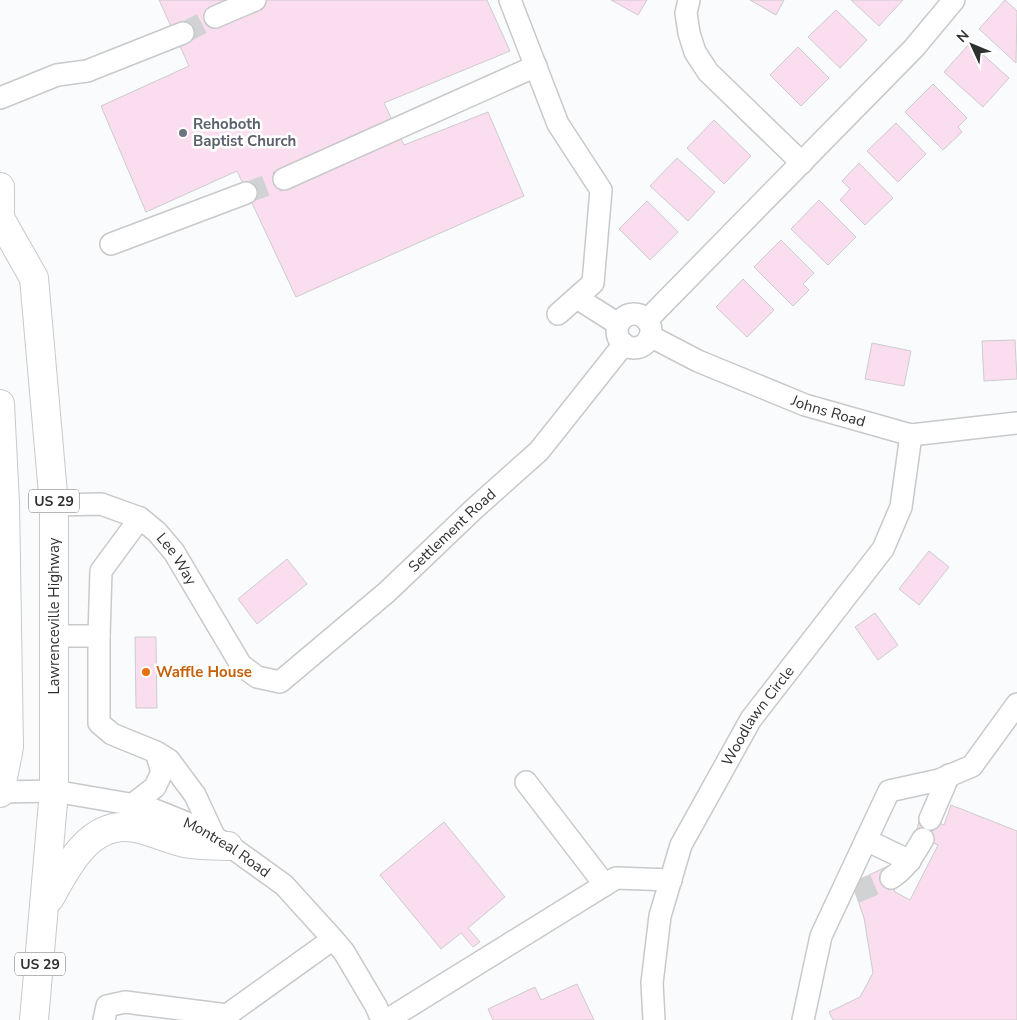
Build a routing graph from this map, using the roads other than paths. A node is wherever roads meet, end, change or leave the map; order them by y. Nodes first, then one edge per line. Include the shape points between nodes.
1 (255, 0) edge
2 (510, 0) edge
3 (689, 0) edge
4 (954, 0) edge
5 (215, 17) tunnel mouth
6 (183, 32) tunnel mouth
7 (536, 66) junction
8 (0, 98) edge
9 (802, 163) junction
10 (284, 179) tunnel mouth
11 (0, 187) edge
12 (246, 192) tunnel mouth
13 (0, 220) edge
14 (0, 224) edge
15 (111, 244) dead end
16 (577, 298) junction
17 (558, 314) dead end
18 (649, 328) junction
19 (621, 334) junction
20 (0, 404) edge
21 (1017, 423) edge
22 (911, 435) junction
23 (54, 504) junction
24 (140, 518) junction
25 (54, 636) junction
26 (99, 636) junction
27 (256, 677) joint
28 (1017, 704) edge
29 (156, 752) junction
30 (949, 775) junction
31 (526, 782) dead end
32 (54, 791) junction
33 (0, 792) edge
34 (132, 805) junction
35 (930, 819) dead end
36 (922, 839) dead end
37 (866, 840) junction
38 (222, 842) junction
39 (910, 861) junction
40 (892, 878) tunnel mouth
41 (671, 880) junction
42 (605, 885) junction
43 (44, 908) junction
44 (334, 939) junction
45 (158, 1013) edge
46 (226, 1017) edge
47 (34, 1020) edge
48 (104, 1020) edge
49 (382, 1020) edge
50 (387, 1020) edge
51 (654, 1020) edge
52 (803, 1020) edge

1 - 5 street
2 - 7 street
3 - 9 street via 686,13 689,33 695,52 708,72
4 - 9 street via 914,48
6 - 8 street via 87,71 57,75
7 - 10 street
7 - 16 street via 558,124 600,190 593,284
9 - 18 street
11 - 13 main road
12 - 15 street
13 - 14 main road
13 - 23 main road, Lawrenceville Highway / US 29 via 34,278
16 - 17 street
16 - 19 street
18 - 19 street via 637,314 631,314 626,316
18 - 19 street via 644,345 639,347 628,347
18 - 22 street, Johns Road via 698,361 805,405
19 - 27 street, Settlement Road via 539,451 387,592 280,682
20 - 33 main road via 9,747
21 - 22 street, Johns Road
22 - 41 street, Woodlawn Circle via 902,507 883,549 751,719 681,845
23 - 24 street, Lee Way via 102,504
23 - 25 main road, Lawrenceville Highway / US 29
24 - 26 street via 101,571
24 - 27 street, Lee Way via 174,552 241,666
25 - 26 street
25 - 32 main road, Lawrenceville Highway / US 29
26 - 29 street via 99,723 112,734
28 - 30 street via 972,766
29 - 34 street via 162,772 156,787
29 - 38 street via 169,760 195,795
30 - 35 street
30 - 37 street via 889,791
31 - 42 street
32 - 33 street, Montreal Road
32 - 34 street, Montreal Road
32 - 43 main road, Lawrenceville Highway / US 29
34 - 38 street, Montreal Road via 147,807 199,828
36 - 39 street
37 - 39 street
37 - 52 street via 846,897 821,936
38 - 43 main road via 189,844 134,827 116,827 85,844 67,866
38 - 44 street, Montreal Road via 284,885
39 - 40 street
41 - 42 street via 616,878
41 - 51 street, Woodlawn Circle via 660,916 652,983
42 - 50 street
43 - 47 main road, Lawrenceville Highway / US 29
44 - 46 street
44 - 49 street, Montreal Road
45 - 46 street
45 - 48 street via 125,1002 106,1006

